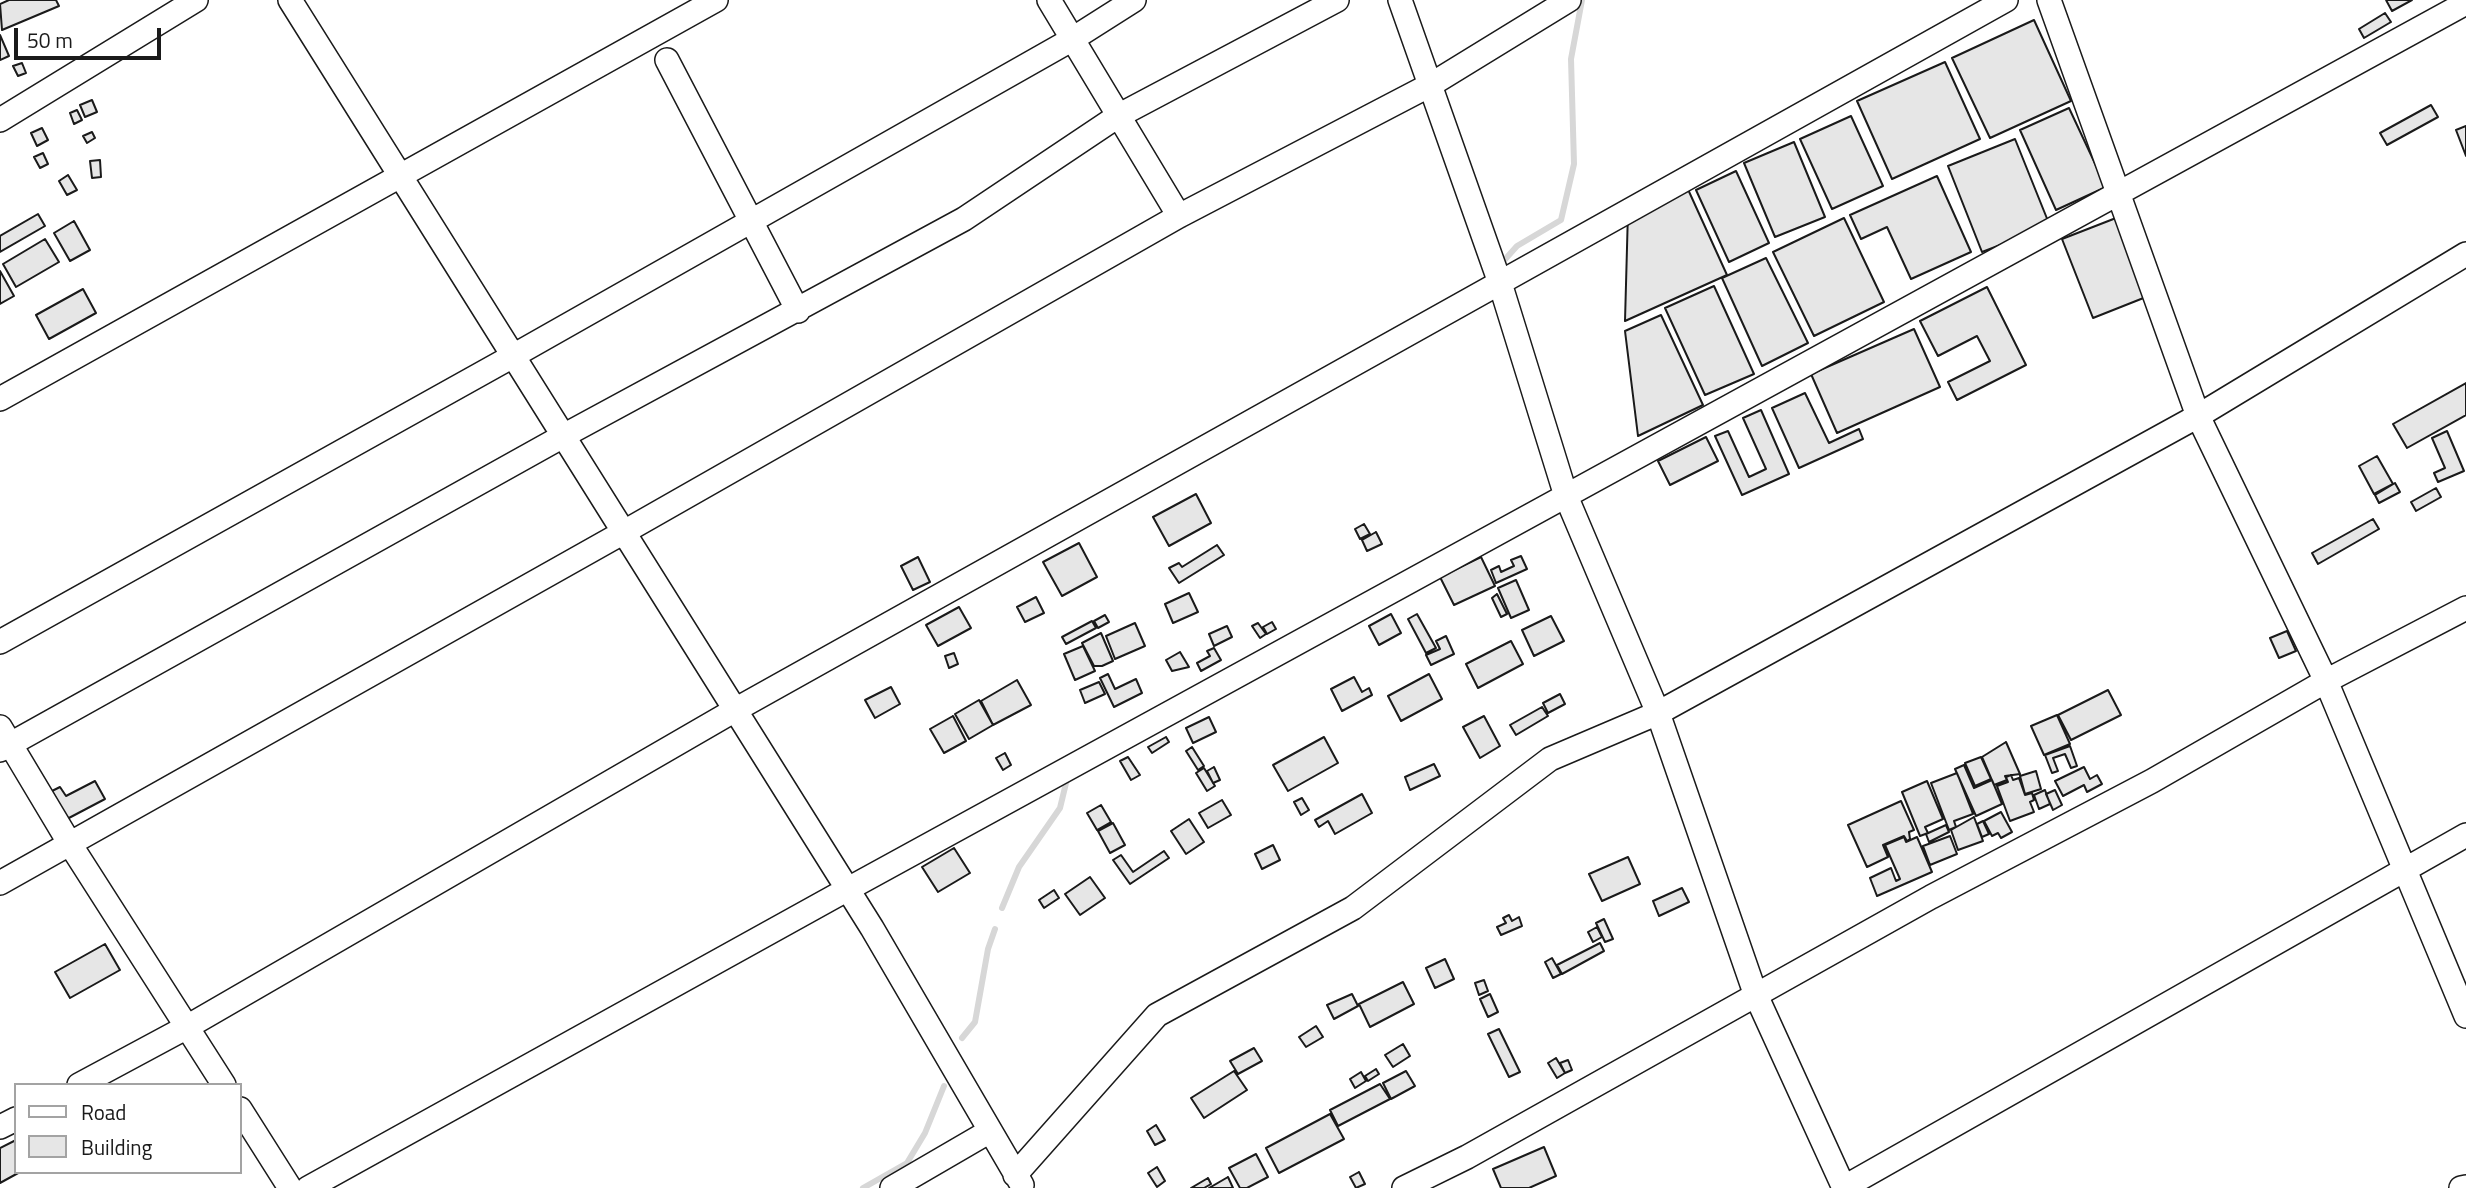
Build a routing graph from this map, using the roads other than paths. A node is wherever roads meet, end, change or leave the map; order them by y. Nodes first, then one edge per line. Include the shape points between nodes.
1 (195, 0) edge
2 (290, 0) edge
3 (716, 0) edge
4 (1049, 0) edge
5 (1134, 0) edge
6 (1337, 0) edge
7 (1400, 0) edge
8 (1569, 0) edge
9 (2006, 0) edge
10 (2049, 0) edge
11 (2466, 3) edge
12 (1071, 40) junction
13 (667, 61) dead end
14 (1432, 84) junction
15 (1118, 116) junction
16 (0, 120) edge
17 (402, 177) junction
18 (2119, 193) junction
19 (1178, 216) junction
20 (753, 220) junction
21 (2466, 254) edge
22 (1500, 283) junction
23 (798, 311) junction
24 (513, 356) junction
25 (0, 399) edge
26 (2198, 416) junction
27 (565, 435) junction
28 (1566, 496) junction
29 (624, 533) junction
30 (2466, 608) edge
31 (0, 642) edge
32 (2326, 681) junction
33 (735, 710) junction
34 (1658, 713) junction
35 (3, 740) edge
36 (2466, 835) edge
37 (70, 844) junction
38 (2407, 869) junction
39 (0, 883) edge
40 (848, 889) junction
41 (1755, 993) junction
42 (2466, 1016) edge
43 (187, 1027) junction
44 (83, 1083) edge
45 (223, 1083) edge
46 (242, 1112) edge
47 (990, 1131) junction
48 (1019, 1182) edge
49 (290, 1188) edge
50 (308, 1188) edge
51 (892, 1188) edge
52 (1404, 1188) edge
53 (1844, 1188) edge

1 - 16 street
2 - 17 street
3 - 17 street
4 - 12 street
5 - 12 street
6 - 15 street
7 - 14 street
8 - 14 street
9 - 22 street
10 - 18 street
11 - 18 street
12 - 15 street
12 - 20 street
13 - 20 street
14 - 19 street
14 - 22 street
15 - 19 street
15 - 23 street via 964,219
17 - 24 street
17 - 25 street
18 - 26 street
18 - 28 street
19 - 29 street
20 - 23 street
20 - 24 street
21 - 26 street
22 - 28 street
22 - 33 street
23 - 27 street
24 - 27 street
24 - 31 street
26 - 32 street
26 - 34 street
27 - 29 street
27 - 35 street
28 - 34 street
28 - 40 street
29 - 33 street
29 - 37 street
30 - 32 street
32 - 38 street
32 - 41 street via 2152,781
33 - 40 street
33 - 43 street
34 - 41 street
34 - 48 street via 1550,760 1353,908 1157,1015
35 - 37 street
36 - 38 street
37 - 39 street
37 - 43 street
38 - 42 street
38 - 53 street
40 - 47 street
40 - 50 street
41 - 52 street
41 - 53 street
43 - 44 street
43 - 45 street
46 - 49 street
47 - 48 street
47 - 51 street

